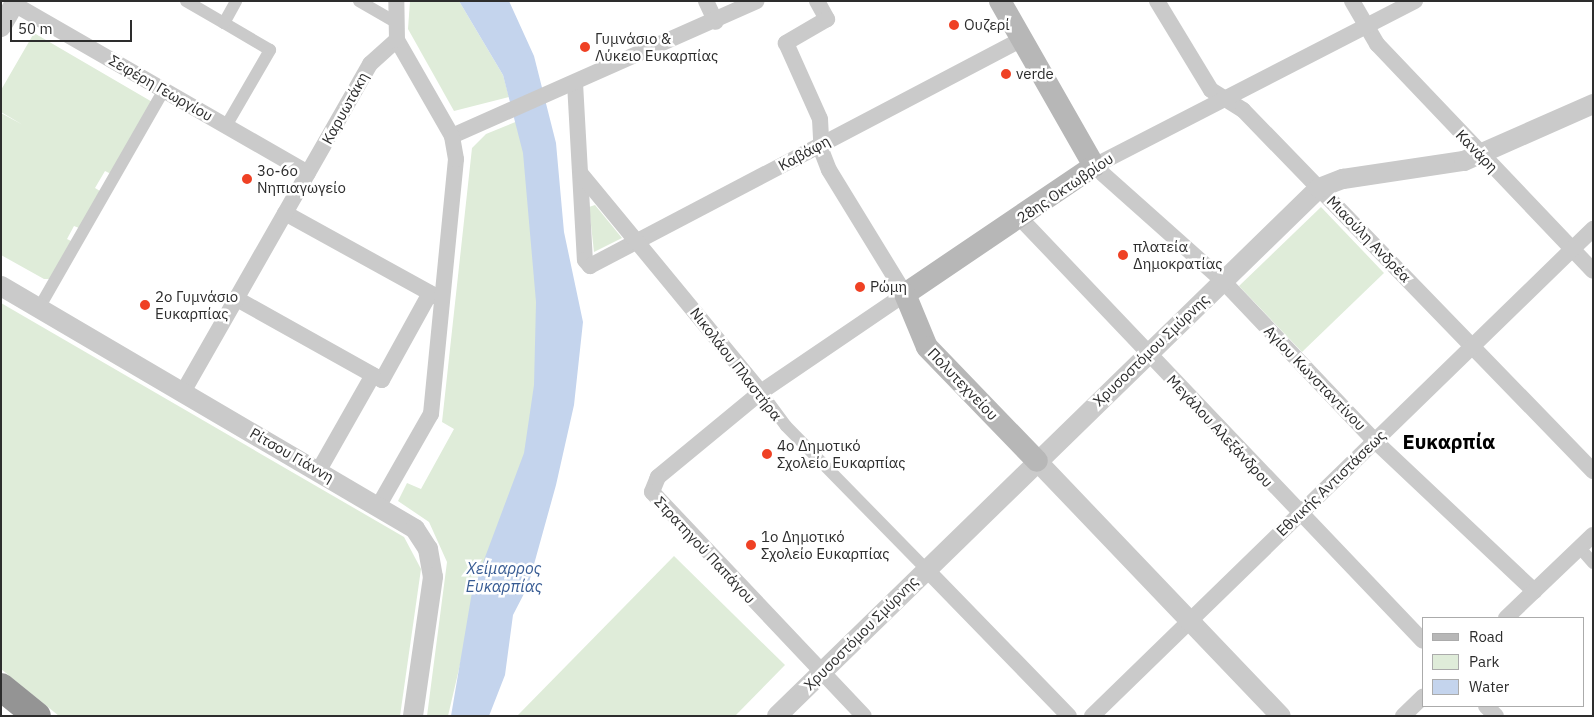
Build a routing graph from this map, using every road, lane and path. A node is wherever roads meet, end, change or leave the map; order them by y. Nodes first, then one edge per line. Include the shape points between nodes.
1 (186, 1) edge
2 (236, 1) edge
3 (359, 1) edge
4 (396, 1) edge
5 (706, 1) edge
6 (756, 1) edge
7 (817, 1) edge
8 (1000, 1) edge
9 (1157, 1) edge
10 (1352, 1) edge
11 (1415, 1) edge
12 (15, 3) edge
13 (393, 21) junction
14 (716, 22) junction
15 (224, 23) junction
16 (1, 27) edge
17 (1366, 27) junction
18 (1022, 39) junction
19 (397, 40) junction
20 (574, 83) junction
21 (164, 90) junction
22 (1225, 98) junction
23 (1593, 104) edge
24 (226, 126) junction
25 (452, 136) junction
26 (822, 142) junction
27 (1481, 156) junction
28 (1094, 166) junction
29 (308, 173) junction
30 (581, 174) junction
31 (1319, 188) junction
32 (285, 213) junction
33 (1020, 218) junction
34 (1593, 229) edge
35 (638, 243) junction
36 (1572, 249) junction
37 (1593, 271) edge
38 (1222, 280) junction
39 (1, 286) edge
40 (905, 294) junction
41 (436, 297) junction
42 (237, 299) junction
43 (39, 308) junction
44 (1472, 346) junction
45 (1147, 354) junction
46 (373, 375) junction
47 (183, 392) junction
48 (761, 392) junction
49 (1375, 440) junction
50 (1037, 461) junction
51 (319, 470) junction
52 (1593, 471) edge
53 (379, 505) junction
54 (1299, 514) junction
55 (1593, 535) edge
56 (1580, 548) junction
57 (1593, 563) edge
58 (926, 569) junction
59 (1534, 591) junction
60 (1507, 617) edge
61 (1190, 620) junction
62 (1422, 640) edge
63 (822, 672) junction
64 (1, 687) edge
65 (1422, 698) edge
66 (1487, 707) edge
67 (37, 716) edge
68 (413, 716) edge
69 (777, 716) edge
70 (864, 716) edge
71 (1069, 716) edge
72 (1092, 716) edge
73 (1281, 716) edge
74 (1403, 716) edge
75 (1496, 716) edge

1 - 15 street
2 - 15 street
3 - 13 street
4 - 13 street
5 - 14 street
6 - 14 street
7 - 26 street, Πολυτεχνείου via 827,19 786,43 820,119
8 - 18 main road
9 - 22 street, Μιαούλη Ανδρέα via 1208,86
10 - 17 street, Κανάρη
11 - 17 street, 28ης Οκτωβρίου
12 - 16 street
12 - 21 street, Σεφέρη Γεωργίου
13 - 19 street
14 - 20 street
15 - 24 street via 270,50
17 - 22 street, 28ης Οκτωβρίου
17 - 27 street, Κανάρη via 1377,44
18 - 26 street, Καβάφη
18 - 28 main road
19 - 25 street
19 - 29 street, Καρυωτάκη via 374,58
20 - 25 street
20 - 30 street
21 - 24 street, Σεφέρη Γεωργίου
21 - 43 street
22 - 28 street, 28ης Οκτωβρίου
22 - 31 street, Μιαούλη Ανδρέα via 1243,110
23 - 27 street, Χρυσοστόμου Σμύρνης
24 - 29 street, Σεφέρη Γεωργίου
25 - 41 street via 456,166
26 - 35 street, Καβάφη
26 - 40 street, Πολυτεχνείου via 829,170
27 - 31 street, Χρυσοστόμου Σμύρνης via 1343,179
27 - 36 street, Κανάρη
28 - 33 main road, 28ης Οκτωβρίου
28 - 38 street, Αγίου Κωνσταντίνου
29 - 32 street, Καρυωτάκη
30 - 35 street, Νικολάου Πλαστήρα
30 - 35 street, Καβάφη via 587,266
31 - 38 street, Χρυσοστόμου Σμύρνης
31 - 44 street, Μιαούλη Ανδρέα
32 - 41 street
32 - 42 street, Καρυωτάκη
33 - 40 main road, 28ης Οκτωβρίου
33 - 45 street, Μεγάλου Αλεξάνδρου
34 - 36 street, Εθνικής Αντιστάσεως
35 - 48 street, Νικολάου Πλαστήρα
36 - 37 street, Κανάρη
36 - 44 street, Εθνικής Αντιστάσεως
38 - 45 street, Χρυσοστόμου Σμύρνης
38 - 49 street, Αγίου Κωνσταντίνου
39 - 43 street, Ρίτσου Γιάννη
40 - 48 street, 28ης Οκτωβρίου
40 - 50 main road, Πολυτεχνείου via 927,348
41 - 46 street via 382,380
41 - 53 street via 431,414
42 - 46 street
42 - 47 street, Καρυωτάκη
43 - 47 street, Ρίτσου Γιάννη
44 - 49 street, Εθνικής Αντιστάσεως
44 - 52 street, Μιαούλη Ανδρέα
45 - 50 street, Χρυσοστόμου Σμύρνης
45 - 54 street, Μεγάλου Αλεξάνδρου
46 - 51 street
47 - 51 street, Ρίτσου Γιάννη
48 - 58 street, Νικολάου Πλαστήρα via 786,426
48 - 63 street, Στρατηγού Παπάγου via 658,477 652,492
49 - 54 street, Εθνικής Αντιστάσεως
49 - 59 street, Αγίου Κωνσταντίνου
50 - 58 street, Χρυσοστόμου Σμύρνης
50 - 61 street, Πολυτεχνείου
51 - 53 street, Ρίτσου Γιάννη
53 - 68 street, Ρίτσου Γιάννη via 416,529 432,562
54 - 61 street, Εθνικής Αντιστάσεως
54 - 62 street, Μεγάλου Αλεξάνδρου
55 - 56 street
56 - 57 street
56 - 59 street
58 - 63 street, Χρυσοστόμου Σμύρνης
58 - 71 street, Νικολάου Πλαστήρα
59 - 60 street
61 - 72 street, Εθνικής Αντιστάσεως
61 - 73 street, Πολυτεχνείου
63 - 69 street, Χρυσοστόμου Σμύρνης
63 - 70 street, Στρατηγού Παπάγου
64 - 67 highway
65 - 74 street
66 - 75 street

